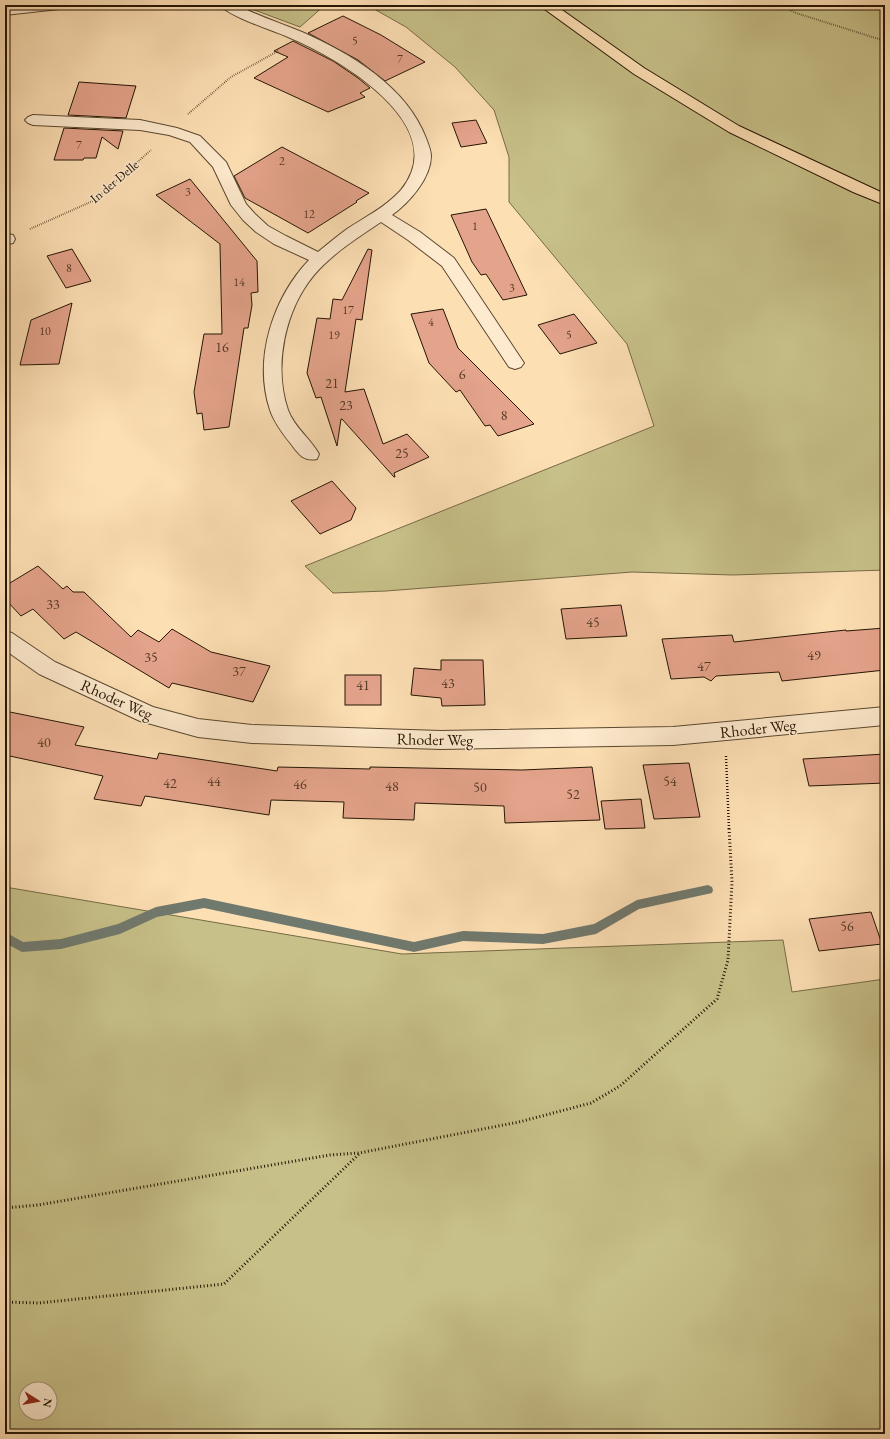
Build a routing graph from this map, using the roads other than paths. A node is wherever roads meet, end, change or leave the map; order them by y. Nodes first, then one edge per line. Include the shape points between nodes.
1 (59, 5) edge
2 (227, 5) edge
3 (546, 5) edge
4 (5, 11) edge
5 (33, 120) dead end
6 (885, 200) edge
7 (382, 216) junction
8 (320, 258) junction
9 (515, 363) dead end
10 (310, 454) dead end
11 (5, 639) edge
12 (885, 716) edge

1 - 4 street
2 - 7 street via 305,39 365,73 402,107 411,122 423,154 421,167 416,181 407,194
3 - 6 main road via 639,71 734,129
5 - 8 street via 140,125 172,131 194,140 220,165 239,205 262,229 301,251
7 - 8 street via 352,233
7 - 9 street via 448,262
8 - 10 street via 300,282 284,311 272,363 273,386 279,411
11 - 12 street, Rhoder Weg via 47,668 148,715 198,728 252,734 441,740 673,736

